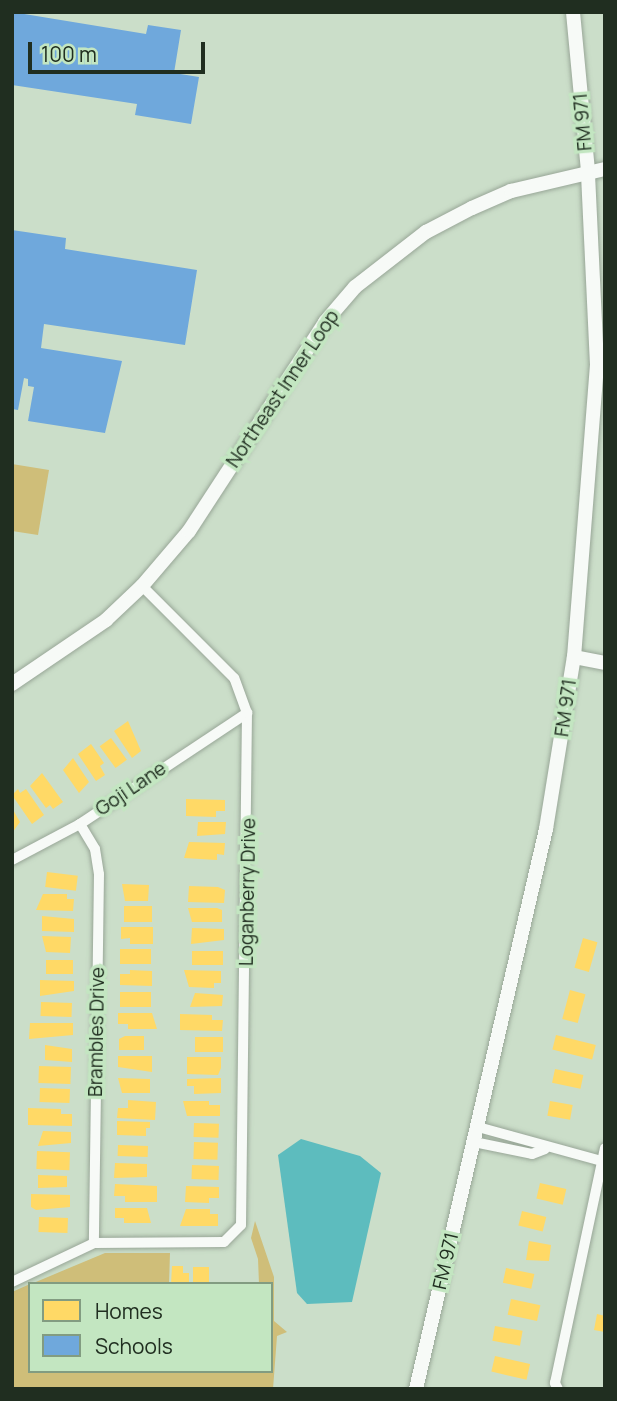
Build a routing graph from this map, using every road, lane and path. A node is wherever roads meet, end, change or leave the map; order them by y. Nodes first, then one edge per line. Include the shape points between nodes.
1 (573, 12) edge
2 (605, 169) edge
3 (588, 171) junction
4 (142, 586) junction
5 (574, 657) junction
6 (605, 663) edge
7 (12, 684) edge
8 (247, 713) junction
9 (80, 824) junction
10 (12, 860) edge
11 (478, 1127) junction
12 (474, 1142) junction
13 (605, 1148) edge
14 (545, 1149) junction
15 (604, 1162) edge
16 (94, 1243) junction
17 (12, 1282) edge
18 (416, 1389) edge
19 (558, 1389) edge

1 - 3 main road, FM 971 / FM 971
2 - 3 main road, Northeast Inner Loop
3 - 4 main road, Northeast Inner Loop via 511,191 472,208 426,232 355,287 325,322 188,531
3 - 5 main road, FM 971 / FM 971 via 595,414
4 - 7 main road, Northeast Inner Loop via 74,644
4 - 8 street, Loganberry Drive via 234,678
5 - 6 main road
5 - 11 main road, FM 971 / FM 971 via 546,829
8 - 9 street, Goji Lane
8 - 16 street, Loganberry Drive via 242,1213 234,1237 215,1243
9 - 10 street, Goji Lane
9 - 16 street, Brambles Drive via 95,849 99,874
11 - 12 main road, FM 971 / FM 971
11 - 14 street via 535,1141
12 - 14 street via 532,1154
12 - 18 main road, FM 971 / FM 971
13 - 15 street
14 - 15 street
15 - 19 street via 555,1383
16 - 17 street

